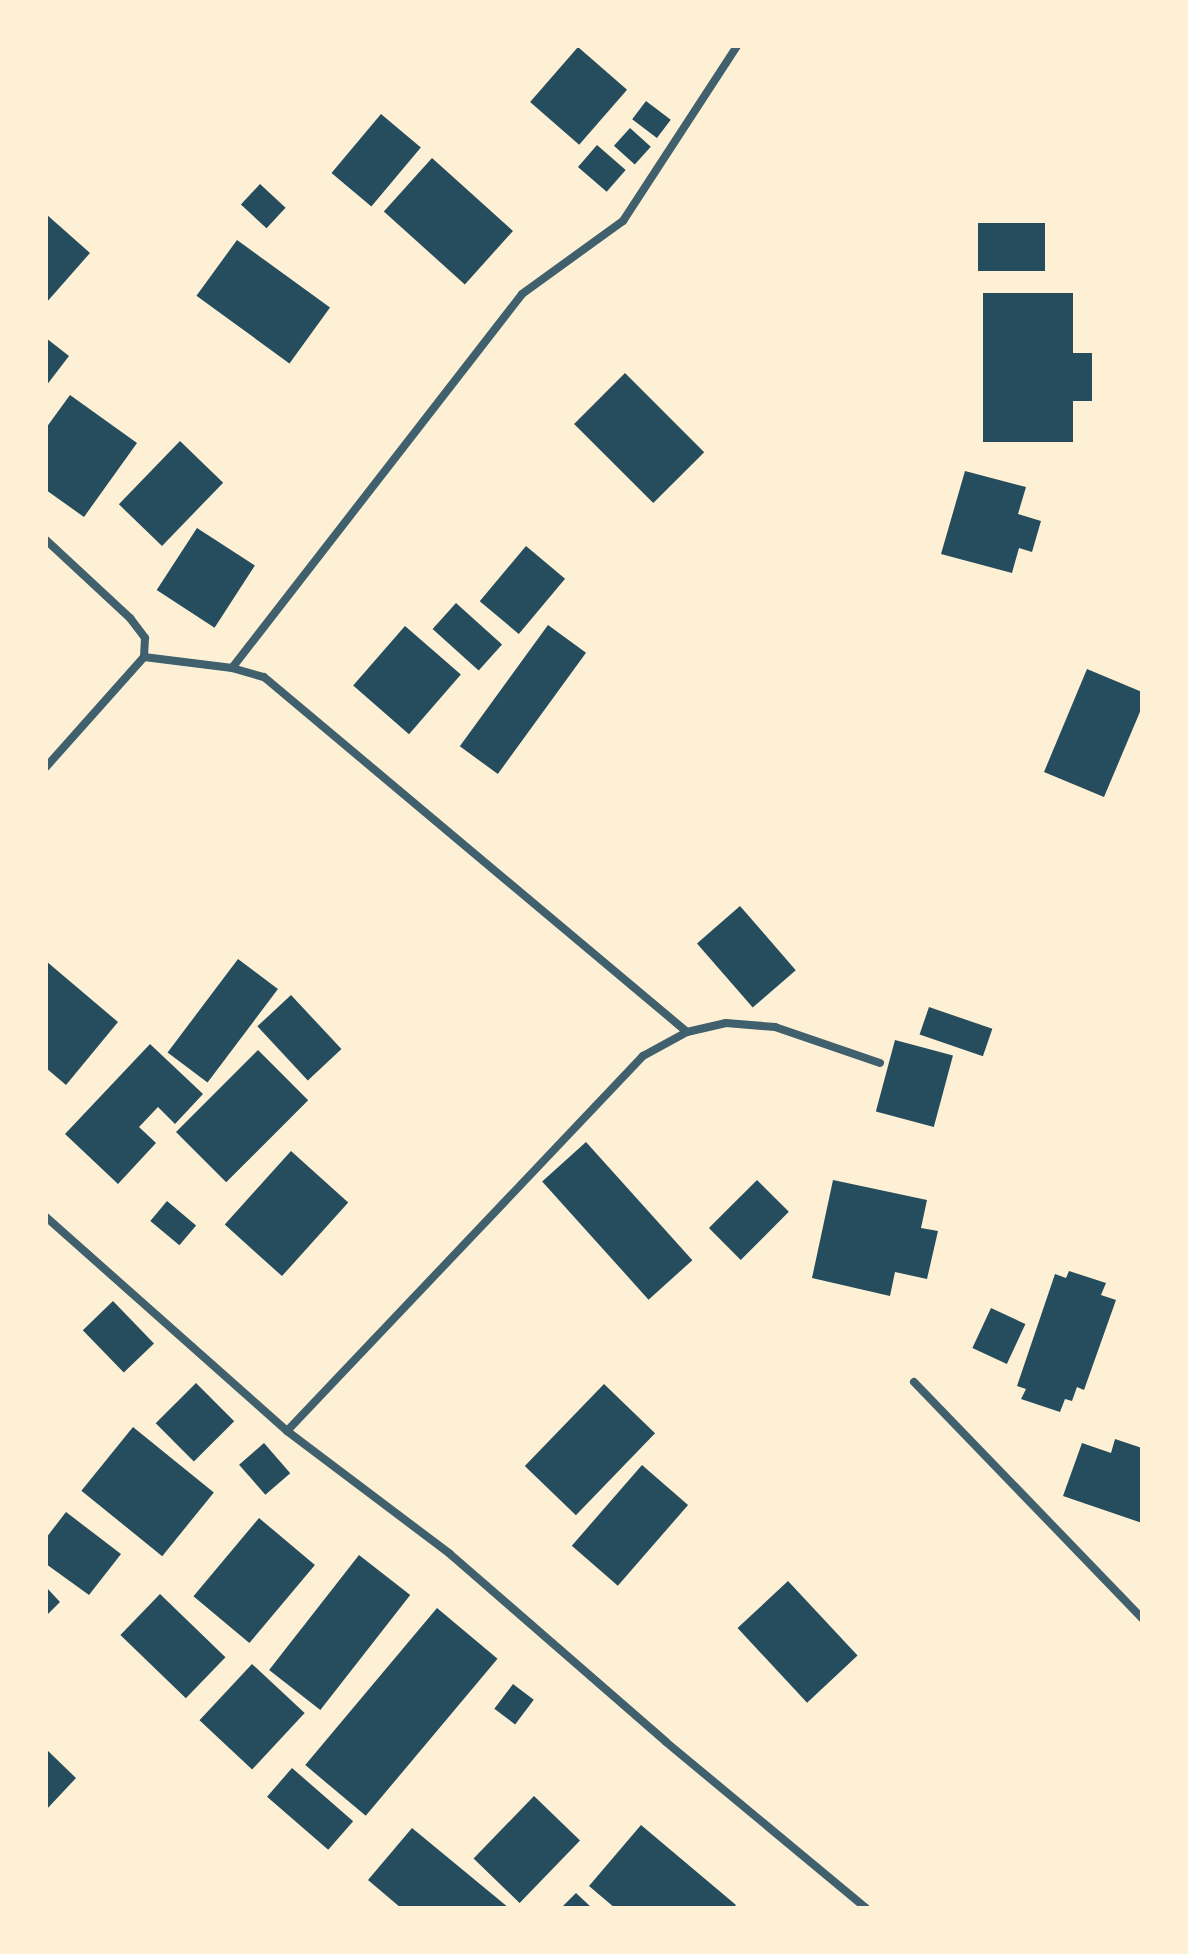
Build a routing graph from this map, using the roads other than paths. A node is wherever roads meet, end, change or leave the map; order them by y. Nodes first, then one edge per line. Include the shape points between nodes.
1 (737, 46) edge
2 (46, 540) edge
3 (144, 657) junction
4 (232, 668) junction
5 (46, 767) edge
6 (687, 1032) junction
7 (880, 1063) dead end
8 (46, 1217) edge
9 (914, 1382) dead end
10 (287, 1431) junction
11 (1142, 1618) edge
12 (866, 1908) edge

1 - 4 street via 623,221 522,294
2 - 3 street via 130,618 145,638
3 - 4 street
3 - 5 street
4 - 6 street via 264,677
6 - 7 street via 726,1023 775,1027
6 - 10 street via 643,1056
8 - 10 street
9 - 11 street
10 - 12 street via 450,1554

